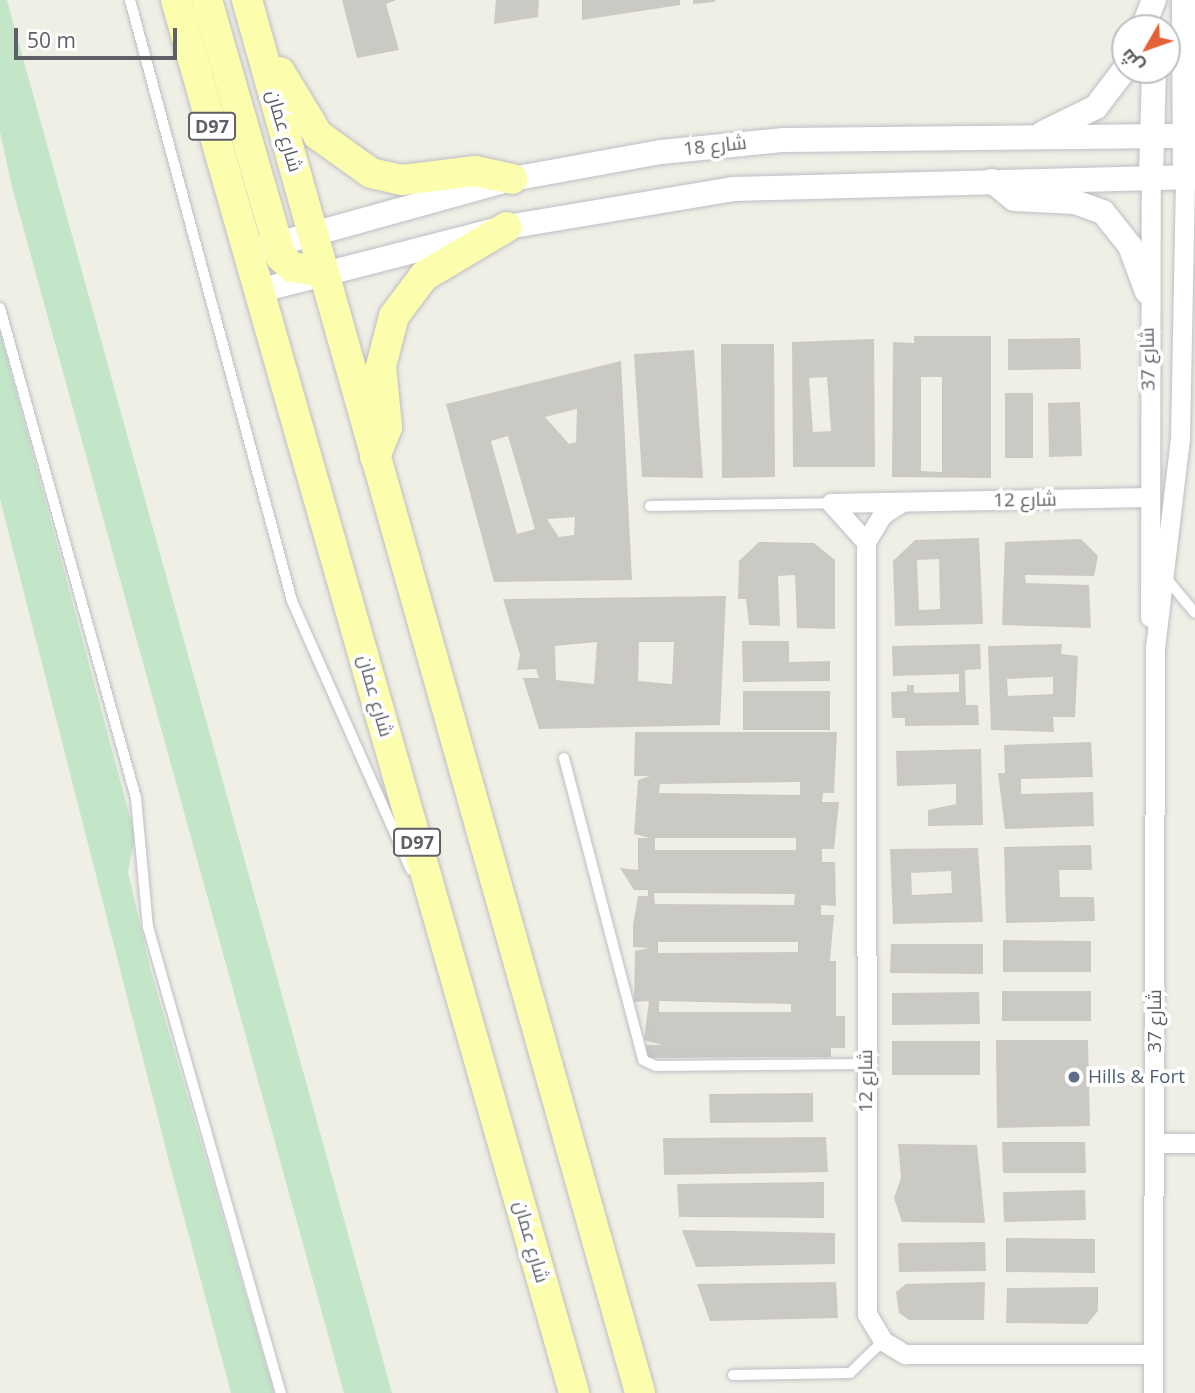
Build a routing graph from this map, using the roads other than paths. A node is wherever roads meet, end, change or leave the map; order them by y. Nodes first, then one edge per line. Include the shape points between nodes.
1 (130, 0) edge
2 (176, 0) edge
3 (207, 0) edge
4 (247, 0) edge
5 (1184, 0) edge
6 (259, 42) junction
7 (1114, 84) edge
8 (1154, 84) edge
9 (1191, 136) edge
10 (1034, 137) junction
11 (1152, 137) junction
12 (1151, 177) junction
13 (1190, 177) edge
14 (512, 179) junction
15 (992, 181) junction
16 (507, 227) junction
17 (312, 232) junction
18 (262, 247) junction
19 (324, 272) junction
20 (258, 290) junction
21 (1147, 292) junction
22 (0, 308) edge
23 (375, 457) junction
24 (1149, 498) junction
25 (902, 502) junction
26 (831, 503) junction
27 (650, 506) dead end
28 (866, 542) junction
29 (1163, 574) junction
30 (1195, 613) edge
31 (1155, 648) junction
32 (564, 758) dead end
33 (447, 948) junction
34 (866, 1064) junction
35 (1155, 1143) junction
36 (1195, 1143) edge
37 (883, 1341) junction
38 (1153, 1354) junction
39 (733, 1375) dead end
40 (281, 1393) edge
41 (574, 1393) edge
42 (640, 1393) edge
43 (1153, 1393) edge

1 - 33 lane via 292,601
2 - 18 main road, شارع عمان / D97
3 - 18 main road
4 - 6 main road, شارع عمان
5 - 9 street, شارع 37
6 - 14 main road via 309,122 357,166 402,180 454,172
6 - 17 main road, شارع عمان
7 - 10 street via 1096,107
8 - 11 street, شارع 37
9 - 11 street, شارع 18
9 - 13 street, شارع 37
10 - 11 street, شارع 18
10 - 14 street, شارع 18 via 760,142
11 - 12 street, شارع 37
12 - 13 street
12 - 15 street
12 - 21 street, شارع 37
13 - 29 street, شارع 37 via 1180,439
14 - 17 street, شارع 18
15 - 16 street via 733,189
15 - 21 street via 1014,199 1075,202 1103,212 1130,246
16 - 19 street
16 - 23 main road via 424,276 394,316 381,366 387,427
17 - 18 street, شارع 18
17 - 19 main road, شارع عمان
18 - 19 main road via 292,267
18 - 20 main road, شارع عمان / D97
19 - 20 street
19 - 23 main road, شارع عمان
20 - 33 main road, شارع عمان / D97
21 - 24 street, شارع 37
22 - 40 lane via 136,798 148,927
23 - 42 main road, شارع عمان
24 - 25 street, شارع 12
24 - 31 street, شارع 37
25 - 26 street, شارع 12
25 - 28 street via 882,516
26 - 27 lane, شارع 12
26 - 28 street
28 - 34 street, شارع 12
29 - 30 lane
29 - 31 street, شارع 37
31 - 35 street, شارع 37
32 - 34 lane via 643,1060 656,1066
33 - 41 main road, شارع عمان / D97
34 - 37 street, شارع 12 via 866,1304
35 - 36 street
35 - 38 street, شارع 37
37 - 38 street via 905,1354 925,1356
37 - 39 lane via 850,1373
38 - 43 street, شارع 37

